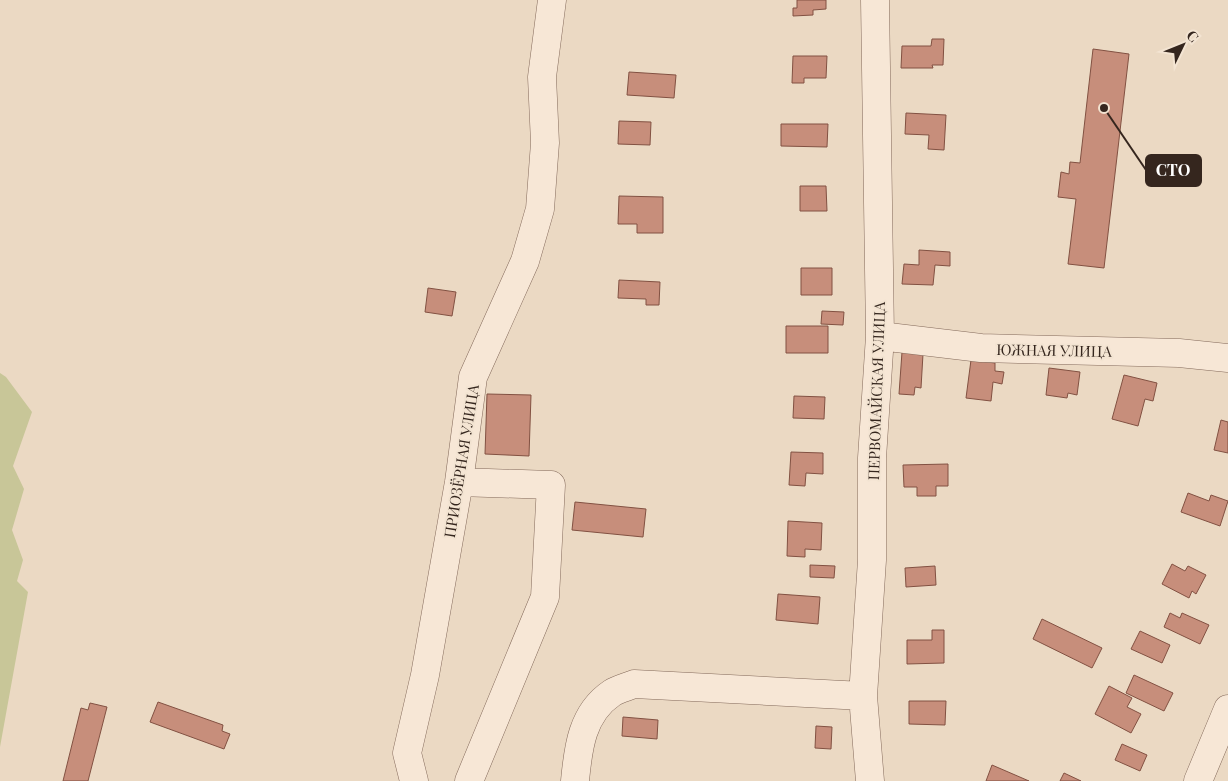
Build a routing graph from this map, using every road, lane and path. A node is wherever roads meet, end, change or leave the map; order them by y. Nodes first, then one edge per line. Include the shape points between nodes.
1 (552, 0) edge
2 (875, 0) edge
3 (880, 336) junction
4 (1228, 358) edge
5 (459, 482) junction
6 (863, 696) junction
7 (1228, 709) edge
8 (414, 781) edge
9 (469, 781) edge
10 (574, 781) edge
11 (870, 781) edge
12 (1198, 781) edge

1 - 5 street, ПРИОЗЁРНАЯ УЛИЦА via 542,77 546,143 540,209 525,261 473,377
2 - 3 street, ПЕРВОМАЙСКАЯ УЛИЦА
3 - 4 street, ЮЖНАЯ УЛИЦА via 981,348 1179,353
3 - 6 street, ПЕРВОМАЙСКАЯ УЛИЦА via 872,458 872,560
5 - 8 street, ПРИОЗЁРНАЯ УЛИЦА via 425,675 407,753
5 - 9 street via 551,485 544,596
6 - 10 street via 634,684 612,693 583,727
6 - 11 street, ПЕРВОМАЙСКАЯ УЛИЦА
7 - 12 street

